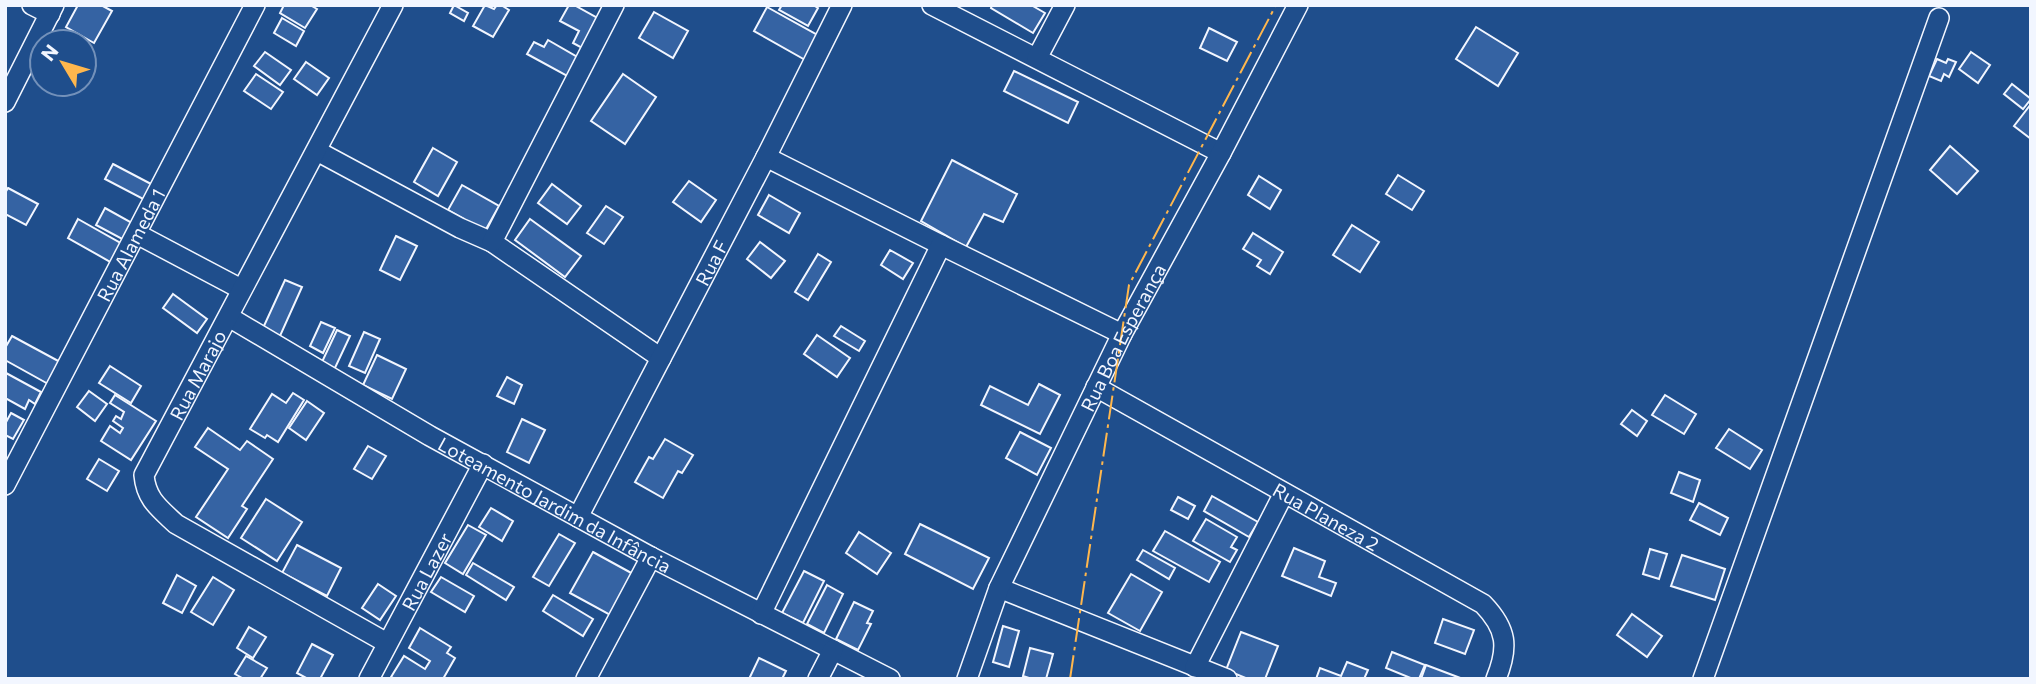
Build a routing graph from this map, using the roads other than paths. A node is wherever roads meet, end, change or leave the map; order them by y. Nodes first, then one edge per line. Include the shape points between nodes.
1 (255, 5) edge
2 (393, 5) edge
3 (614, 5) edge
4 (842, 5) edge
5 (932, 5) edge
6 (1065, 5) edge
7 (1298, 5) edge
8 (46, 8) edge
9 (1939, 18) dead end
10 (1037, 58) junction
11 (5, 102) edge
12 (317, 151) junction
13 (1221, 153) junction
14 (766, 157) junction
15 (137, 234) junction
16 (492, 242) junction
17 (941, 245) junction
18 (241, 289) junction
19 (229, 317) junction
20 (1122, 334) junction
21 (661, 358) junction
22 (1096, 387) junction
23 (483, 464) junction
24 (5, 485) edge
25 (1284, 493) junction
26 (578, 517) junction
27 (651, 557) junction
28 (999, 588) junction
29 (761, 614) junction
30 (387, 643) junction
31 (833, 650) junction
32 (1195, 667) junction
33 (369, 679) edge
34 (586, 679) edge
35 (818, 679) edge
36 (890, 679) edge
37 (967, 679) edge
38 (1227, 679) edge
39 (1496, 679) edge
40 (1703, 679) edge

1 - 15 street, Rua Alameda 1
2 - 12 street, Rua Marajo
3 - 16 street
4 - 14 street, Rua F
5 - 10 street
6 - 10 street
7 - 13 street, Rua Boa Esperança
8 - 11 street
9 - 40 street
10 - 13 street
12 - 16 street
12 - 18 street, Rua Marajo
13 - 20 street, Rua Boa Esperança
14 - 17 street
14 - 21 street, Rua F
15 - 18 street
15 - 24 street, Rua Alameda 1
16 - 21 street
17 - 20 street
17 - 29 street
18 - 19 street, Rua Marajo
19 - 23 street, Loteamento Jardim da Infância
19 - 30 street, Rua Marajo via 144,475 145,490 176,524
20 - 22 street, Rua Boa Esperança
21 - 26 street, Rua F
22 - 25 street, Rua Planeza 2
22 - 28 street, Rua Boa Esperança
23 - 26 street, Loteamento Jardim da Infância
23 - 30 street, Rua Lazer
25 - 32 street
25 - 39 street, Rua Planeza 2 via 1483,604 1497,618 1503,633 1502,663
26 - 27 street, Loteamento Jardim da Infância
27 - 29 street, Loteamento Jardim da Infância
27 - 34 street
28 - 32 street
28 - 37 street, Rua Boa Esperança
29 - 31 street, Loteamento Jardim da Infância
30 - 33 street, Rua Lazer
31 - 35 street
31 - 36 street, Loteamento Jardim da Infância
32 - 38 street

